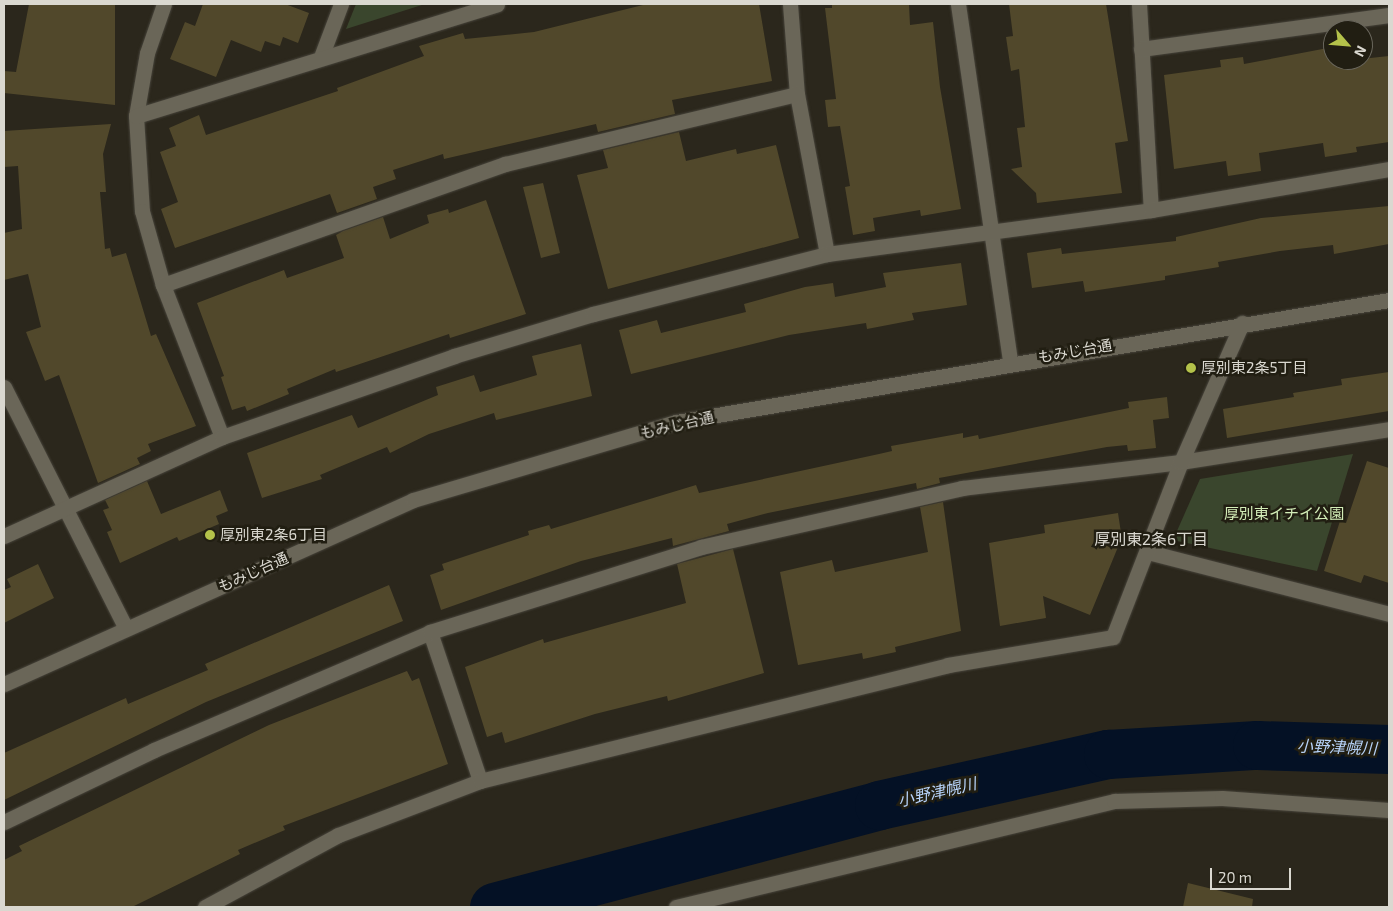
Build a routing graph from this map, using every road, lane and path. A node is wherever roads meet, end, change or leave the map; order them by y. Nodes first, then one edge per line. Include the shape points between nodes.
1 (164, 4) edge
2 (341, 4) edge
3 (497, 4) edge
4 (790, 4) edge
5 (958, 4) edge
6 (1139, 4) edge
7 (1389, 15) edge
8 (1141, 49) junction
9 (321, 57) junction
10 (798, 94) junction
11 (136, 116) junction
12 (1389, 169) edge
13 (1151, 210) junction
14 (989, 232) junction
15 (827, 254) junction
16 (163, 285) junction
17 (1389, 300) edge
18 (1242, 323) junction
19 (1010, 362) junction
20 (4, 387) edge
21 (1389, 429) edge
22 (222, 437) junction
23 (1181, 462) junction
24 (64, 508) junction
25 (4, 536) edge
26 (1148, 552) junction
27 (1389, 614) edge
28 (126, 628) junction
29 (430, 632) junction
30 (4, 684) edge
31 (480, 781) junction
32 (1389, 810) edge
33 (4, 822) edge
34 (205, 907) edge
35 (676, 907) edge

1 - 11 street via 147,54
2 - 9 street
3 - 9 street
4 - 10 street
5 - 14 street
6 - 8 street
7 - 8 street
8 - 13 street
9 - 11 street
10 - 15 street
10 - 16 street via 505,164
11 - 16 street via 142,211
12 - 13 street
13 - 14 street
14 - 15 street
14 - 19 street
15 - 22 street via 593,314 463,353
16 - 22 street
17 - 18 street, もみじ台通
18 - 19 street, もみじ台通
18 - 23 street
19 - 28 street, もみじ台通 via 676,422 422,497
20 - 24 street
21 - 23 street
22 - 24 street
23 - 26 street
23 - 29 street via 962,488 701,547
24 - 25 street
24 - 28 street
26 - 27 street
26 - 31 street via 1113,637 948,665
28 - 30 street, もみじ台通
29 - 31 street
29 - 33 street via 154,750
31 - 34 street via 338,835
32 - 35 street via 1222,798 1114,801

